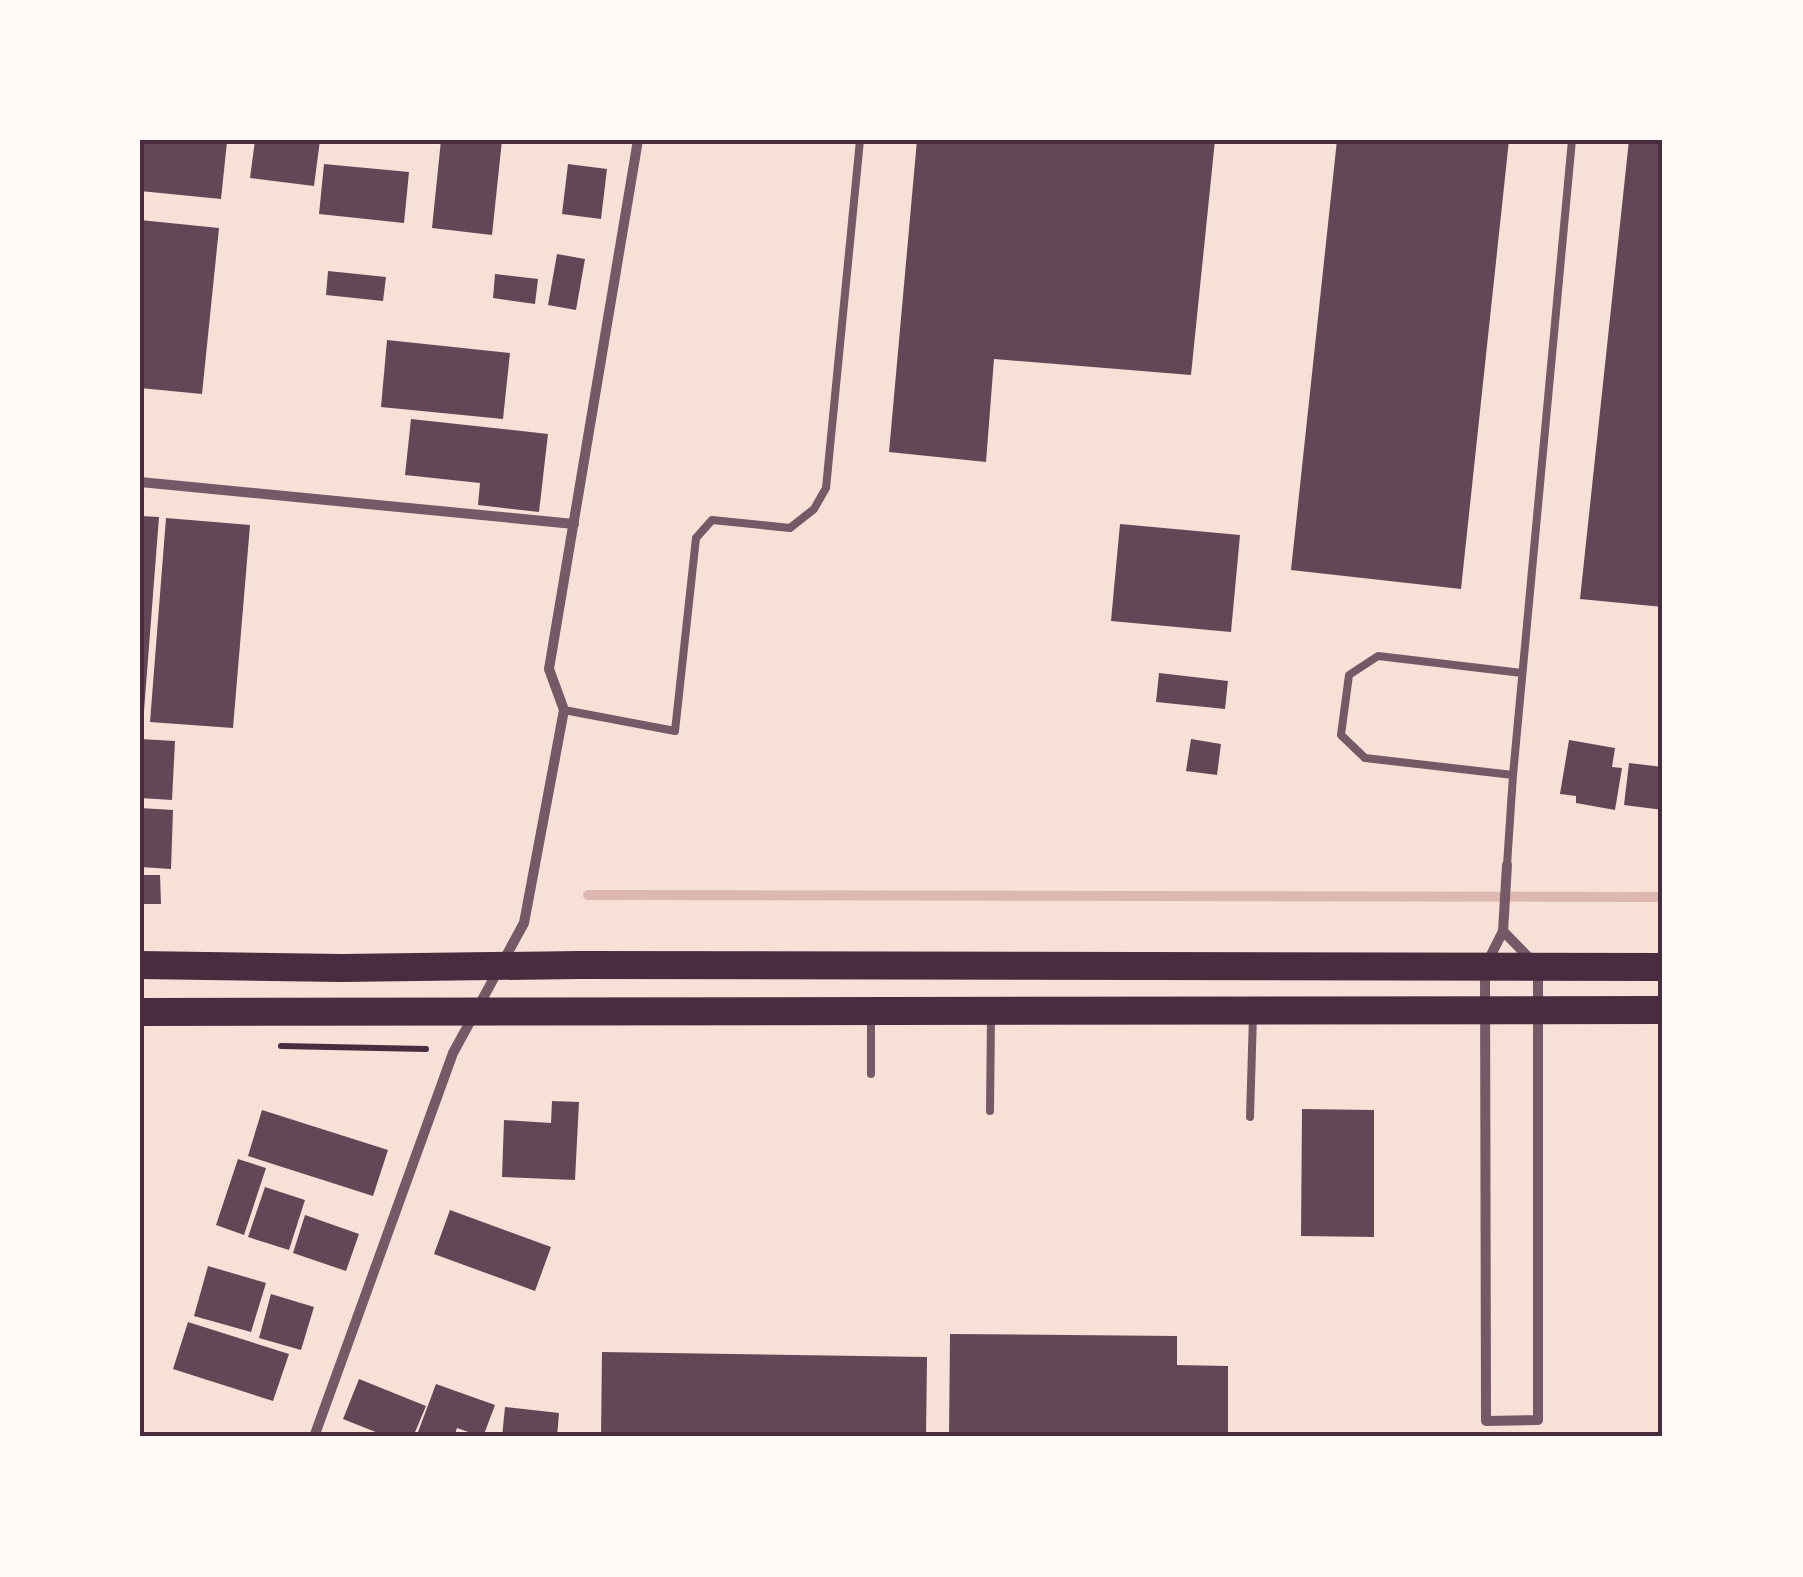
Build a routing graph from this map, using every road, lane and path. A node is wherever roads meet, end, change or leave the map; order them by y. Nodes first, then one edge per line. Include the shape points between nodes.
1 (638, 140) edge
2 (860, 140) edge
3 (1572, 140) edge
4 (140, 482) edge
5 (574, 524) junction
6 (1522, 673) junction
7 (564, 710) junction
8 (1513, 776) junction
9 (1507, 865) joint
10 (1503, 932) junction
11 (140, 965) edge
12 (501, 966) junction
13 (1485, 967) junction
14 (1538, 967) junction
15 (1663, 967) edge
16 (1485, 1010) junction
17 (1538, 1010) junction
18 (1663, 1010) edge
19 (991, 1011) junction
20 (1253, 1011) junction
21 (140, 1012) edge
22 (871, 1012) junction
23 (472, 1014) junction
24 (265, 1046) dead end
25 (426, 1049) dead end
26 (871, 1074) dead end
27 (990, 1112) dead end
28 (1250, 1117) dead end
29 (314, 1437) edge

1 - 5 street
2 - 7 lane via 826,488 814,509 790,528 712,520 696,538 675,731
3 - 6 lane
4 - 5 street
5 - 7 street via 549,669
6 - 8 lane
6 - 8 lane via 1378,656 1348,675 1341,735 1365,758
7 - 12 street via 524,923
8 - 9 lane
9 - 10 street
10 - 13 street
10 - 14 street
11 - 12 highway
12 - 13 highway
12 - 23 street
13 - 14 highway
13 - 16 street
14 - 15 highway
14 - 17 street
16 - 17 highway
16 - 17 street via 1486,1421 1538,1420
16 - 20 highway
17 - 18 highway
19 - 20 highway
19 - 22 highway
19 - 27 lane
20 - 28 lane
21 - 23 highway
22 - 23 highway
22 - 26 lane
23 - 29 street
24 - 25 path

